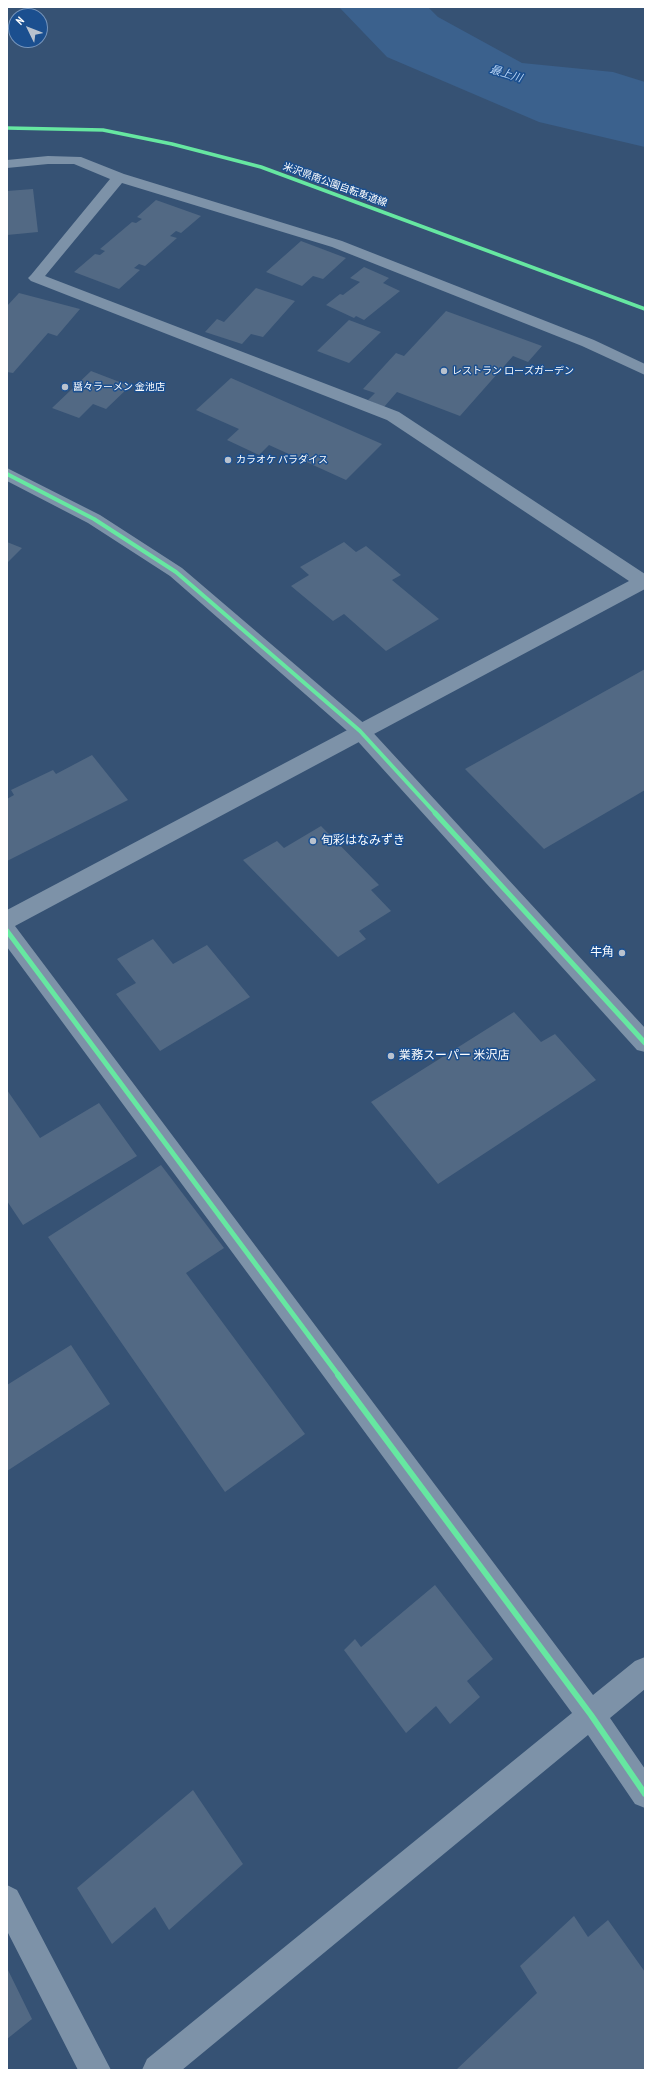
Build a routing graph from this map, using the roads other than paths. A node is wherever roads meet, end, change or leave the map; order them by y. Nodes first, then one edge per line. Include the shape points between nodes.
1 (7, 164) edge
2 (119, 177) junction
3 (645, 370) edge
4 (7, 474) edge
5 (644, 581) edge
6 (360, 731) junction
7 (7, 920) edge
8 (7, 931) edge
9 (645, 1043) edge
10 (645, 1671) edge
11 (591, 1715) junction
12 (645, 1794) edge
13 (7, 1900) edge
14 (95, 2070) edge
15 (158, 2070) edge

1 - 2 street via 76,160
2 - 3 street via 337,244 588,343
2 - 5 street via 36,278 393,416
4 - 6 street via 94,519 176,572
5 - 6 street
6 - 7 street
6 - 9 street
8 - 11 street
10 - 11 street
11 - 12 street
11 - 15 street
13 - 14 street

